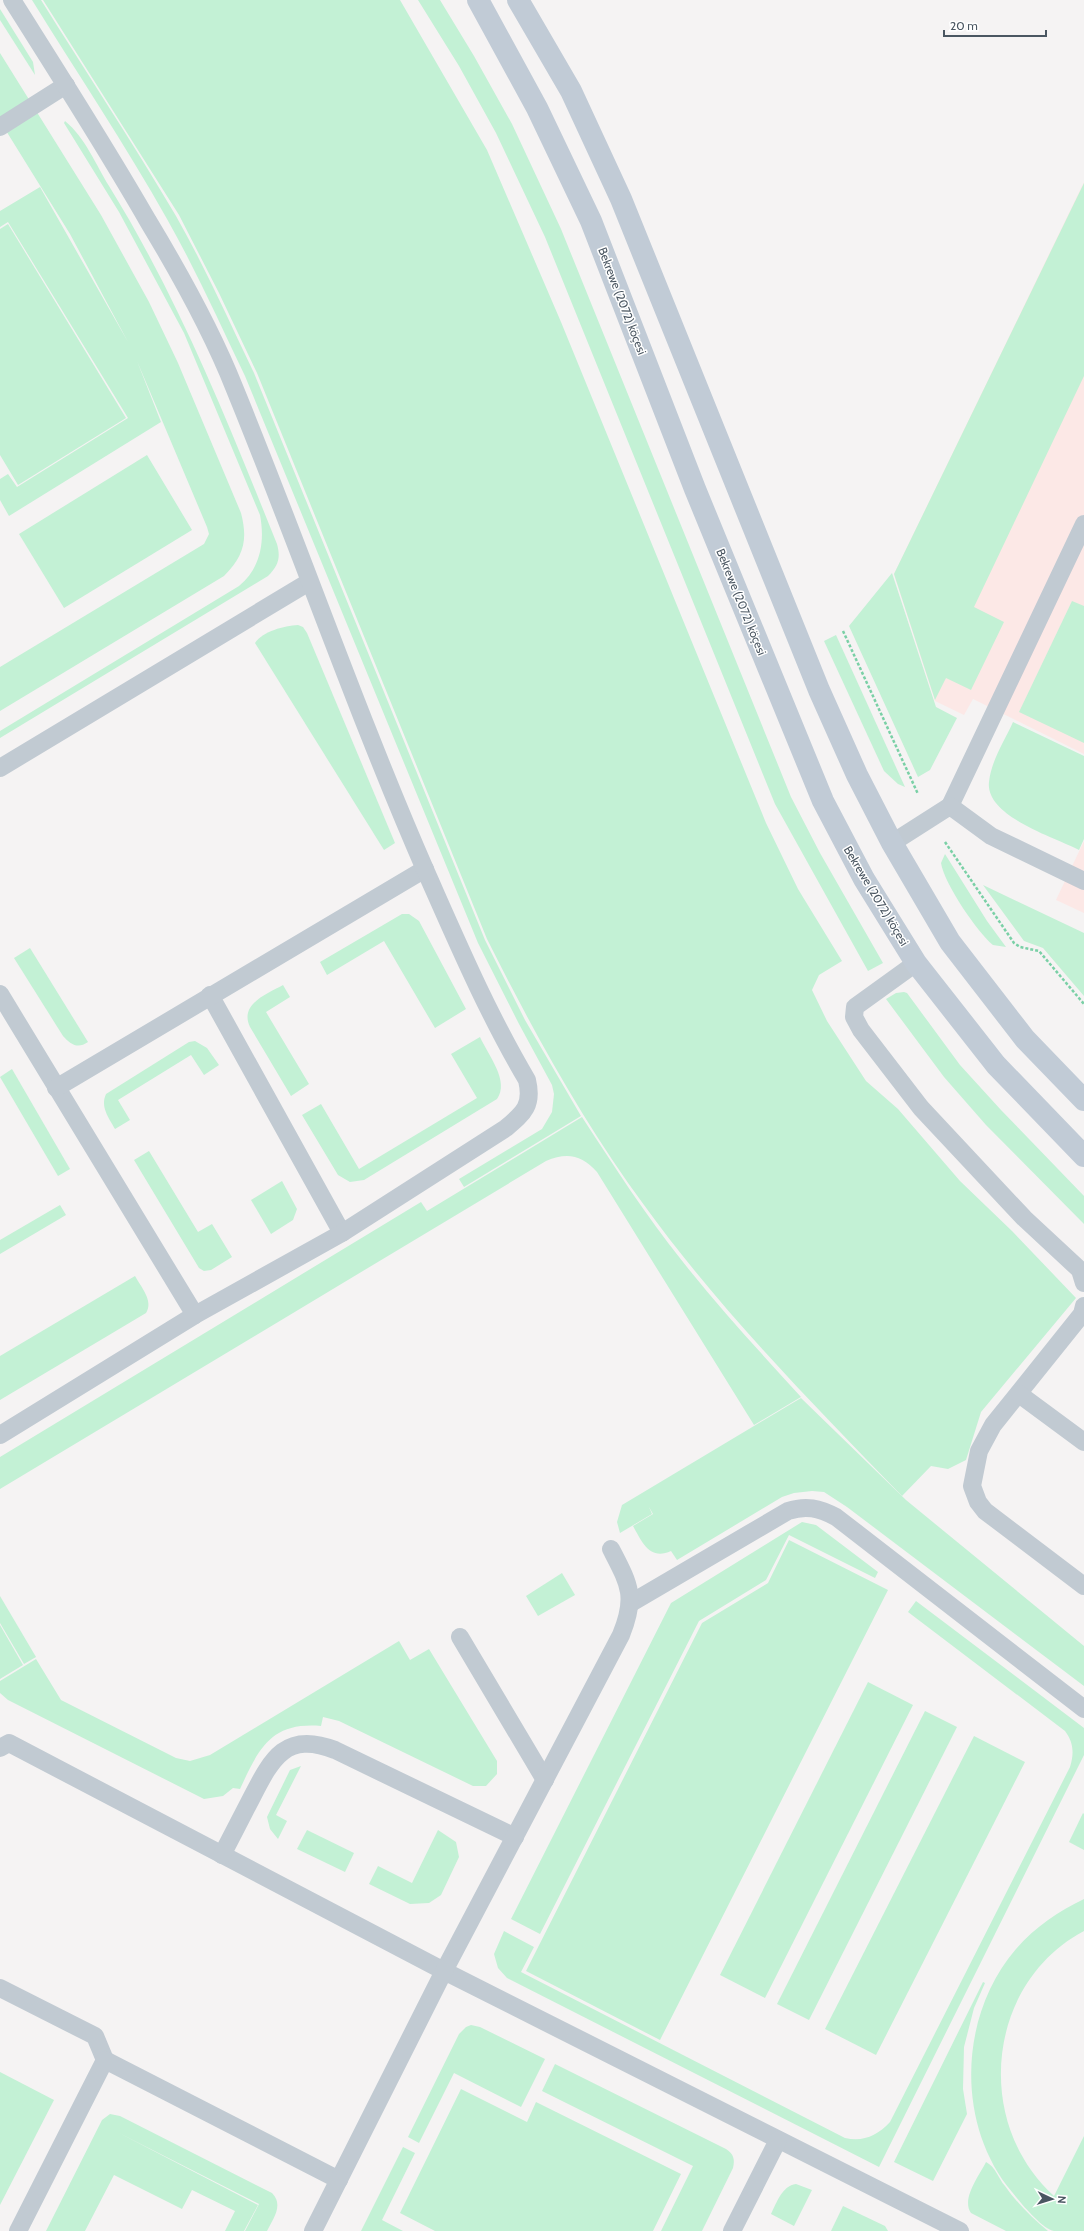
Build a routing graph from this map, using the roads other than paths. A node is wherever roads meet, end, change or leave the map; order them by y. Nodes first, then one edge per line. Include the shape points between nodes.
1 (12, 0) edge
2 (478, 0) edge
3 (518, 0) edge
4 (66, 86) junction
5 (0, 127) edge
6 (1084, 524) edge
7 (309, 582) junction
8 (0, 768) edge
9 (950, 806) junction
10 (892, 843) junction
11 (425, 869) junction
12 (1084, 881) edge
13 (916, 963) junction
14 (0, 994) edge
15 (210, 995) junction
16 (56, 1088) junction
17 (1084, 1100) edge
18 (1084, 1156) edge
19 (342, 1233) junction
20 (1084, 1283) edge
21 (1083, 1312) edge
22 (195, 1315) junction
23 (1019, 1394) junction
24 (0, 1435) edge
25 (1084, 1442) edge
26 (611, 1549) dead end
27 (1084, 1586) edge
28 (631, 1602) junction
29 (460, 1637) dead end
30 (1084, 1709) edge
31 (3, 1741) edge
32 (545, 1780) junction
33 (515, 1837) junction
34 (222, 1855) junction
35 (444, 1971) junction
36 (0, 1988) edge
37 (105, 2060) junction
38 (778, 2140) junction
39 (339, 2180) junction
40 (934, 2225) edge
41 (18, 2231) edge
42 (313, 2231) edge
43 (732, 2231) edge
44 (960, 2231) edge

1 - 4 lane
2 - 13 main road, Bekrewe (2072) köçesi via 537,108 591,221 694,489 823,801 864,879
3 - 10 main road via 571,91 620,199 819,690 857,775
4 - 5 lane
4 - 7 lane via 114,162 205,322 233,385
6 - 9 lane
7 - 8 lane
7 - 11 lane
9 - 10 lane
9 - 12 lane via 991,836
10 - 17 main road via 950,942 1025,1039
11 - 15 lane
11 - 19 lane via 467,965 527,1080 530,1093 528,1106 506,1128
13 - 18 main road, Bekrewe (2072) köçesi via 996,1065
13 - 20 lane via 855,1007 854,1017 861,1030 921,1108 1024,1218 1080,1270
14 - 16 lane
15 - 16 lane
15 - 19 lane
16 - 22 lane
19 - 22 lane
21 - 23 lane
22 - 24 lane
23 - 25 lane
23 - 27 lane via 993,1426 979,1452 972,1486 978,1502 986,1511
26 - 28 lane via 627,1582
28 - 30 lane via 788,1511 805,1507 815,1508 836,1517
28 - 32 lane via 629,1616 621,1635
29 - 32 lane
31 - 34 lane
32 - 33 lane
33 - 34 lane via 335,1750 309,1743 287,1748 267,1768
33 - 35 lane
34 - 35 lane
35 - 38 lane
35 - 39 lane
36 - 37 lane via 95,2036
37 - 39 lane
37 - 41 lane
38 - 40 lane
38 - 43 lane
39 - 42 lane
40 - 44 lane

